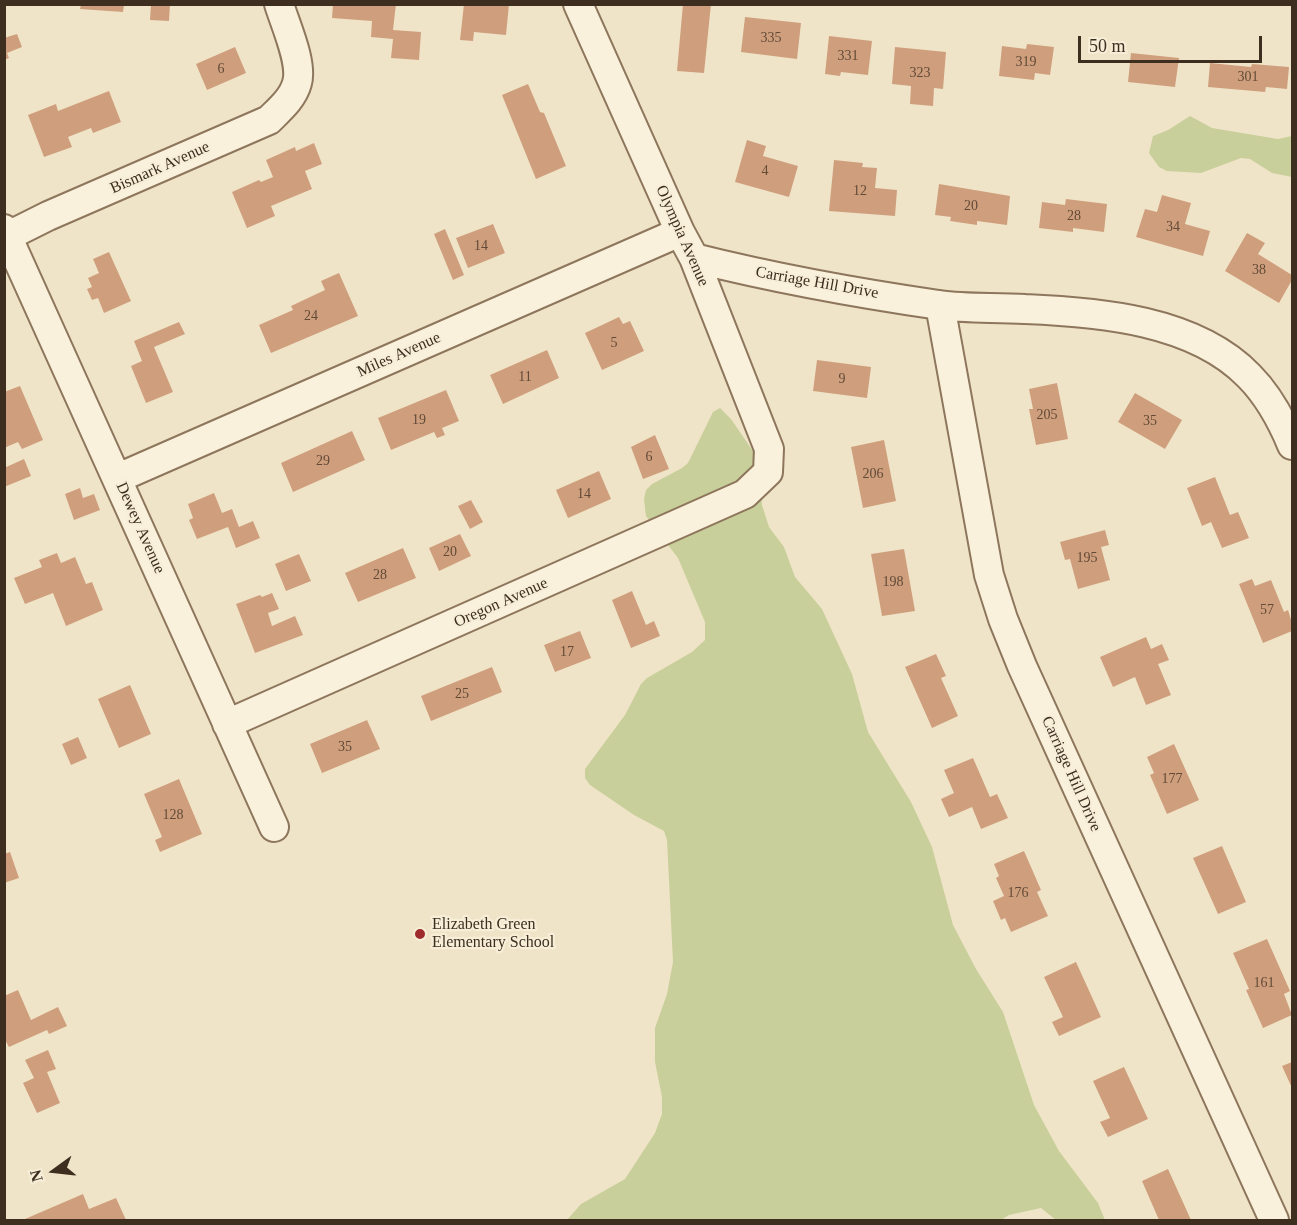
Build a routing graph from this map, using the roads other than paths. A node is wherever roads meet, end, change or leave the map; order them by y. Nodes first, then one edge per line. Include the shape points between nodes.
1 (279, 4) edge
2 (578, 4) edge
3 (6, 232) edge
4 (680, 232) junction
5 (694, 258) junction
6 (940, 305) junction
7 (1293, 445) edge
8 (768, 472) joint
9 (118, 478) junction
10 (227, 724) junction
11 (274, 827) dead end
12 (1274, 1221) edge

1 - 3 street, Bismark Avenue via 298,65 297,82 286,102 269,120
2 - 4 street, Olympia Avenue
3 - 9 street, Dewey Avenue
4 - 5 street, Olympia Avenue
4 - 9 street, Miles Avenue
5 - 6 street, Carriage Hill Drive via 770,276
5 - 8 street, Olympia Avenue via 769,449
6 - 7 street, Carriage Hill Drive via 1040,309 1171,329 1211,347 1248,375
6 - 12 street, Carriage Hill Drive via 989,575 1003,619
8 - 10 street, Oregon Avenue via 745,494
9 - 10 street, Dewey Avenue
10 - 11 street, Dewey Avenue

